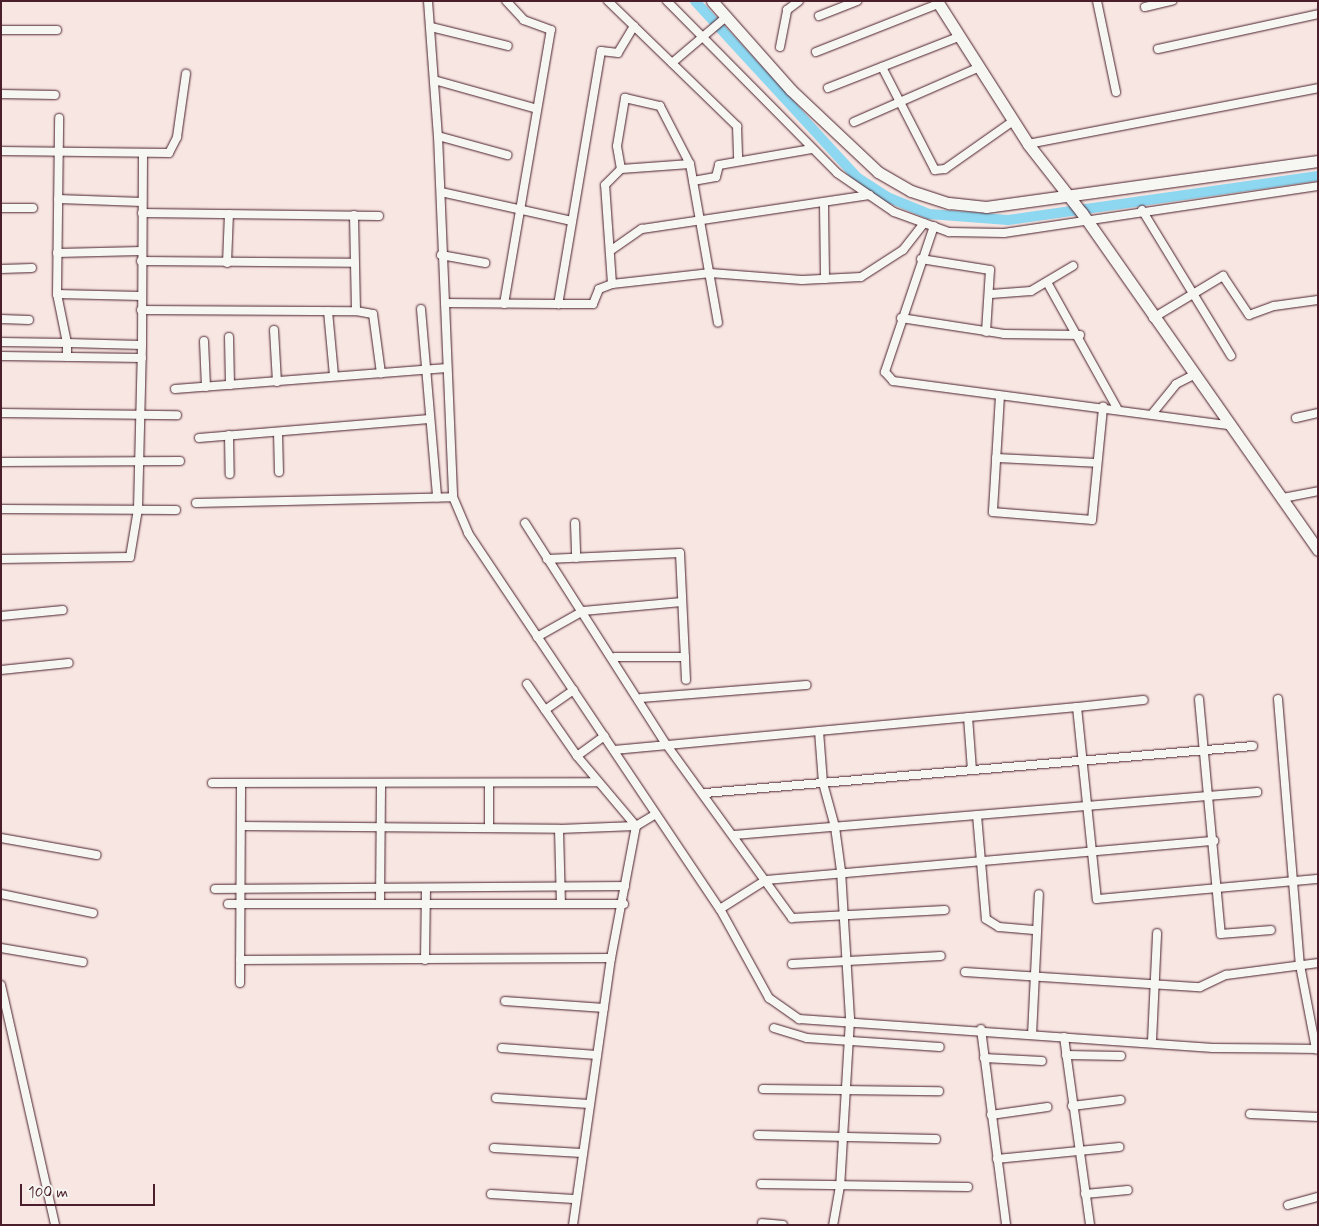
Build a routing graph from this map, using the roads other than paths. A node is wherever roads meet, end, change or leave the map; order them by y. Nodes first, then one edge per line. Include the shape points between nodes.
1 (428, 1) edge
2 (506, 1) edge
3 (608, 1) edge
4 (667, 1) edge
5 (712, 1) edge
6 (782, 1) edge
7 (857, 1) edge
8 (1097, 1) edge
9 (1172, 1) edge
10 (937, 2) edge
11 (795, 3) edge
12 (1145, 7) dead end
13 (1318, 14) edge
14 (819, 16) dead end
15 (724, 19) junction
16 (634, 26) junction
17 (431, 27) junction
18 (1, 30) edge
19 (57, 30) dead end
20 (958, 37) junction
21 (704, 40) junction
22 (508, 46) dead end
23 (780, 47) dead end
24 (1158, 49) dead end
25 (816, 52) dead end
26 (672, 63) junction
27 (882, 67) junction
28 (980, 67) junction
29 (186, 74) dead end
30 (434, 80) junction
31 (828, 88) dead end
32 (1318, 88) edge
33 (1116, 92) dead end
34 (1, 94) edge
35 (55, 95) dead end
36 (900, 102) junction
37 (537, 109) junction
38 (59, 118) dead end
39 (1013, 121) junction
40 (854, 122) dead end
41 (438, 136) junction
42 (1028, 144) junction
43 (812, 149) junction
44 (1, 151) edge
45 (58, 152) junction
46 (143, 154) junction
47 (507, 155) dead end
48 (738, 160) junction
49 (1318, 161) edge
50 (690, 164) junction
51 (621, 169) junction
52 (693, 181) junction
53 (1318, 186) edge
54 (441, 192) junction
55 (869, 195) junction
56 (1068, 198) junction
57 (58, 199) junction
58 (142, 202) junction
59 (824, 205) junction
60 (1, 208) edge
61 (34, 208) dead end
62 (1142, 210) junction
63 (520, 212) junction
64 (142, 213) junction
65 (229, 214) junction
66 (354, 215) junction
67 (1083, 215) junction
68 (379, 216) dead end
69 (699, 218) junction
70 (572, 221) junction
71 (924, 223) junction
72 (934, 226) junction
73 (142, 251) junction
74 (610, 251) junction
75 (57, 253) junction
76 (441, 255) junction
77 (921, 259) junction
78 (141, 261) junction
79 (227, 263) junction
80 (352, 263) junction
81 (485, 263) dead end
82 (1074, 266) dead end
83 (32, 268) dead end
84 (1, 269) edge
85 (710, 273) junction
86 (825, 279) junction
87 (612, 284) junction
88 (1048, 284) junction
89 (57, 294) junction
90 (991, 294) junction
91 (141, 296) junction
92 (1193, 296) junction
93 (1318, 300) edge
94 (445, 304) junction
95 (504, 304) junction
96 (558, 304) junction
97 (421, 309) dead end
98 (141, 310) junction
99 (356, 310) junction
100 (328, 311) junction
101 (901, 318) junction
102 (1153, 318) junction
103 (1, 319) edge
104 (29, 320) dead end
105 (718, 324) dead end
106 (274, 330) dead end
107 (986, 332) junction
108 (1080, 336) junction
109 (229, 337) dead end
110 (204, 341) dead end
111 (1, 342) edge
112 (66, 343) junction
113 (142, 344) junction
114 (1, 356) edge
115 (1231, 356) dead end
116 (67, 357) junction
117 (142, 358) junction
118 (441, 368) junction
119 (426, 370) junction
120 (380, 373) junction
121 (334, 376) junction
122 (1190, 377) junction
123 (277, 382) junction
124 (230, 385) junction
125 (206, 387) junction
126 (175, 389) dead end
127 (1000, 396) junction
128 (1103, 407) junction
129 (1117, 408) junction
130 (1, 413) edge
131 (1318, 413) edge
132 (1152, 414) junction
133 (138, 415) junction
134 (177, 415) dead end
135 (1296, 418) dead end
136 (429, 419) junction
137 (1226, 424) junction
138 (278, 432) junction
139 (229, 436) junction
140 (199, 438) dead end
141 (996, 458) junction
142 (138, 460) junction
143 (180, 461) dead end
144 (1, 462) edge
145 (1097, 463) junction
146 (279, 472) dead end
147 (230, 474) dead end
148 (1318, 490) edge
149 (445, 497) junction
150 (1283, 498) junction
151 (196, 503) dead end
152 (1, 509) edge
153 (138, 510) junction
154 (176, 510) dead end
155 (524, 523) dead end
156 (575, 523) dead end
157 (1318, 550) edge
158 (576, 558) junction
159 (1, 559) edge
160 (547, 559) junction
161 (682, 602) junction
162 (63, 610) dead end
163 (583, 612) junction
164 (1, 616) edge
165 (537, 636) junction
166 (614, 657) junction
167 (685, 657) junction
168 (69, 663) dead end
169 (1, 670) edge
170 (686, 680) dead end
171 (527, 684) dead end
172 (806, 685) dead end
173 (570, 692) junction
174 (640, 698) junction
175 (1199, 699) dead end
176 (1278, 699) dead end
177 (1144, 700) dead end
178 (1077, 707) junction
179 (545, 710) junction
180 (968, 717) junction
181 (819, 732) junction
182 (599, 741) junction
183 (666, 744) junction
184 (1253, 746) dead end
185 (1204, 749) junction
186 (614, 750) junction
187 (577, 756) junction
188 (1082, 760) junction
189 (972, 770) junction
190 (598, 782) junction
191 (212, 783) dead end
192 (241, 783) junction
193 (822, 783) junction
194 (381, 784) junction
195 (489, 784) junction
196 (1257, 792) dead end
197 (705, 793) junction
198 (1209, 794) junction
199 (1087, 805) junction
200 (978, 815) junction
201 (647, 820) junction
202 (241, 826) junction
203 (836, 827) junction
204 (381, 828) junction
205 (489, 828) junction
206 (559, 829) junction
207 (734, 835) junction
208 (1, 838) edge
209 (1214, 841) junction
210 (1092, 851) junction
211 (96, 855) dead end
212 (981, 861) junction
213 (841, 871) junction
214 (1318, 879) edge
215 (766, 880) junction
216 (1294, 881) junction
217 (560, 885) junction
218 (625, 886) junction
219 (426, 888) junction
220 (1218, 888) junction
221 (215, 889) dead end
222 (241, 889) junction
223 (380, 889) junction
224 (1, 894) edge
225 (1040, 894) dead end
226 (241, 902) junction
227 (380, 903) junction
228 (228, 904) dead end
229 (426, 904) junction
230 (561, 904) junction
231 (624, 904) junction
232 (720, 909) junction
233 (945, 910) dead end
234 (93, 914) dead end
235 (845, 916) junction
236 (1037, 930) junction
237 (1271, 930) dead end
238 (1157, 933) dead end
239 (1, 948) edge
240 (942, 956) dead end
241 (611, 958) junction
242 (240, 960) junction
243 (424, 960) junction
244 (83, 962) dead end
245 (847, 962) junction
246 (1318, 963) edge
247 (792, 964) dead end
248 (1300, 965) junction
249 (965, 972) dead end
250 (1035, 978) junction
251 (240, 983) dead end
252 (1, 984) edge
253 (1155, 985) junction
254 (505, 1001) dead end
255 (604, 1008) junction
256 (850, 1023) junction
257 (774, 1028) dead end
258 (981, 1031) junction
259 (1032, 1035) junction
260 (849, 1039) junction
261 (1152, 1041) junction
262 (1065, 1046) junction
263 (940, 1047) dead end
264 (502, 1048) dead end
265 (1317, 1049) edge
266 (597, 1055) junction
267 (1121, 1056) dead end
268 (984, 1058) junction
269 (1042, 1061) dead end
270 (846, 1088) junction
271 (763, 1089) dead end
272 (938, 1091) dead end
273 (496, 1098) dead end
274 (1121, 1100) dead end
275 (589, 1104) junction
276 (1072, 1106) junction
277 (1047, 1107) dead end
278 (1250, 1114) dead end
279 (991, 1115) junction
280 (1318, 1117) edge
281 (758, 1135) dead end
282 (843, 1138) junction
283 (936, 1139) dead end
284 (1119, 1147) dead end
285 (494, 1148) dead end
286 (1078, 1152) junction
287 (582, 1153) junction
288 (997, 1159) junction
289 (761, 1184) dead end
290 (840, 1186) junction
291 (968, 1187) dead end
292 (1128, 1190) dead end
293 (491, 1194) dead end
294 (1085, 1194) junction
295 (1318, 1197) edge
296 (574, 1199) junction
297 (1288, 1205) dead end
298 (762, 1223) dead end
299 (54, 1225) edge
300 (572, 1225) edge
301 (783, 1225) edge
302 (833, 1225) edge
303 (1006, 1225) edge
304 (1090, 1225) edge

1 - 17 street
2 - 37 street via 524,20 551,30
3 - 16 street
4 - 21 street
5 - 15 street
6 - 11 street
7 - 14 street
8 - 33 street
9 - 12 street
10 - 20 street
10 - 25 street
11 - 23 street
13 - 24 street
15 - 21 street
15 - 56 street via 828,127 878,172 911,191 949,203 986,207
16 - 26 street
16 - 70 street via 618,53 601,51
17 - 22 street
17 - 30 street
18 - 19 street
20 - 27 street
20 - 28 street
21 - 26 street
21 - 43 street
26 - 48 street via 738,126
27 - 31 street
27 - 36 street
28 - 36 street
28 - 39 street
29 - 46 street via 174,147 169,153
30 - 37 street
30 - 41 street
32 - 42 street
34 - 35 street
36 - 39 street via 932,167 939,171
36 - 40 street
37 - 63 street
38 - 45 street
39 - 42 street
41 - 47 street
41 - 54 street
42 - 56 street
43 - 48 street
43 - 55 street
44 - 45 street
45 - 46 street
45 - 57 street
46 - 58 street
48 - 52 street via 719,165 716,177
49 - 56 street
50 - 51 street
50 - 51 street via 660,106 625,98 617,146
50 - 52 street
51 - 74 street via 605,185
52 - 69 street
53 - 62 street
54 - 63 street
54 - 76 street
55 - 59 street
55 - 71 street via 894,212
56 - 67 street
57 - 58 street
57 - 75 street
58 - 64 street
59 - 69 street
59 - 86 street
60 - 61 street
62 - 67 street
62 - 92 street
63 - 70 street
63 - 95 street
64 - 65 street
64 - 73 street
65 - 66 street
65 - 79 street
66 - 68 street
66 - 80 street
67 - 72 street via 1004,234 950,232
67 - 102 street
69 - 74 street via 642,228
69 - 85 street
70 - 96 street
71 - 72 street
71 - 86 street via 903,250 872,272
72 - 77 street
73 - 75 street
73 - 78 street
74 - 87 street
75 - 89 street
76 - 81 street
76 - 94 street
77 - 90 street via 984,266 990,270
77 - 101 street
78 - 79 street
78 - 91 street
79 - 80 street
80 - 99 street
82 - 88 street
83 - 84 street
85 - 86 street
85 - 87 street
85 - 105 street
87 - 96 street via 600,289 593,304
88 - 90 street via 1024,293
88 - 108 street
89 - 91 street
89 - 112 street
90 - 107 street
91 - 98 street
92 - 93 street via 1223,276 1249,316 1289,303
92 - 102 street
92 - 115 street
94 - 95 street
94 - 118 street
95 - 96 street
97 - 119 street
98 - 100 street
98 - 113 street
99 - 100 street
99 - 120 street via 373,314
100 - 121 street
101 - 107 street
101 - 127 street via 885,372 893,381
102 - 122 street
103 - 104 street
106 - 123 street
107 - 108 street
108 - 129 street
109 - 124 street
110 - 125 street
111 - 112 street
112 - 113 street
112 - 116 street
113 - 117 street
114 - 116 street
116 - 117 street
117 - 133 street
118 - 119 street
118 - 149 street
119 - 120 street
119 - 136 street
120 - 121 street
121 - 123 street
122 - 132 street via 1176,384
122 - 137 street
123 - 124 street
124 - 125 street
125 - 126 street
127 - 128 street
127 - 141 street
128 - 129 street
128 - 145 street
129 - 132 street
130 - 133 street
131 - 135 street
132 - 137 street
133 - 134 street
133 - 142 street
136 - 138 street
136 - 149 street
137 - 150 street
138 - 139 street
138 - 146 street
139 - 140 street
139 - 147 street
141 - 145 street
141 - 145 street via 992,512 1092,520
142 - 143 street
142 - 144 street
142 - 153 street
148 - 150 street
149 - 151 street
149 - 165 street
150 - 157 street
152 - 153 street
153 - 154 street
153 - 159 street via 136,547 122,560
155 - 160 street
156 - 158 street
158 - 160 street
158 - 161 street via 680,553
160 - 163 street
161 - 163 street
161 - 167 street
162 - 164 street
163 - 165 street
163 - 166 street
165 - 173 street
166 - 167 street
166 - 174 street
167 - 170 street
168 - 169 street
171 - 179 street
172 - 174 street
173 - 179 street
173 - 182 street
174 - 183 street
175 - 185 street
176 - 216 street
177 - 178 street
178 - 180 street
178 - 188 street
179 - 187 street
180 - 181 street
180 - 189 street
181 - 183 street
181 - 193 street
182 - 186 street
182 - 187 street
183 - 186 street
183 - 197 street
184 - 185 street
185 - 188 street
185 - 198 street
186 - 201 street
187 - 190 street
188 - 189 street
188 - 199 street
189 - 193 street
190 - 195 street
190 - 201 street
191 - 192 street
192 - 194 street
192 - 202 street
193 - 197 street
193 - 203 street
194 - 195 street
194 - 204 street
195 - 205 street
196 - 198 street
197 - 207 street
198 - 199 street
198 - 209 street
199 - 200 street
199 - 210 street
200 - 203 street
200 - 212 street
201 - 206 street
201 - 218 street
201 - 232 street
202 - 204 street
202 - 222 street
203 - 207 street
203 - 213 street
204 - 205 street
204 - 223 street
205 - 206 street
206 - 217 street
207 - 215 street
208 - 211 street
209 - 210 street
209 - 220 street
210 - 212 street
210 - 220 street via 1097,899
212 - 213 street
212 - 236 street via 986,919 999,927
213 - 215 street
213 - 235 street
214 - 216 street
215 - 232 street
215 - 235 street via 792,918
216 - 220 street
216 - 248 street
217 - 218 street
217 - 219 street
217 - 230 street
218 - 231 street
219 - 223 street
219 - 229 street
220 - 237 street via 1221,934
221 - 222 street
222 - 223 street
222 - 226 street
223 - 227 street
224 - 234 street
225 - 236 street
226 - 227 street
226 - 228 street
226 - 242 street
227 - 229 street
229 - 230 street
229 - 243 street
230 - 231 street
231 - 241 street
232 - 256 street via 770,998 799,1019
233 - 235 street
235 - 245 street
236 - 250 street
238 - 253 street
239 - 244 street
240 - 245 street
241 - 243 street
241 - 255 street
242 - 243 street
242 - 251 street
245 - 247 street
245 - 256 street
246 - 248 street
248 - 253 street via 1226,976 1200,988
248 - 265 street
249 - 250 street
250 - 253 street
250 - 259 street
252 - 299 street
253 - 261 street
254 - 255 street
255 - 266 street
256 - 258 street
256 - 260 street
257 - 260 street via 807,1038
258 - 259 street
258 - 268 street
259 - 262 street
260 - 263 street
260 - 270 street
261 - 262 street
261 - 265 street via 1213,1048
262 - 267 street
262 - 276 street
264 - 266 street
266 - 275 street
268 - 269 street
268 - 279 street
270 - 271 street
270 - 272 street
270 - 282 street
273 - 275 street
274 - 276 street
275 - 287 street
276 - 286 street
277 - 279 street
278 - 280 street
279 - 288 street
281 - 282 street
282 - 283 street
282 - 290 street
284 - 286 street
285 - 287 street
286 - 288 street
286 - 294 street
287 - 296 street
288 - 303 street
289 - 290 street
290 - 291 street
290 - 302 street
292 - 294 street
293 - 296 street
294 - 304 street
295 - 297 street
296 - 300 street
298 - 301 street

